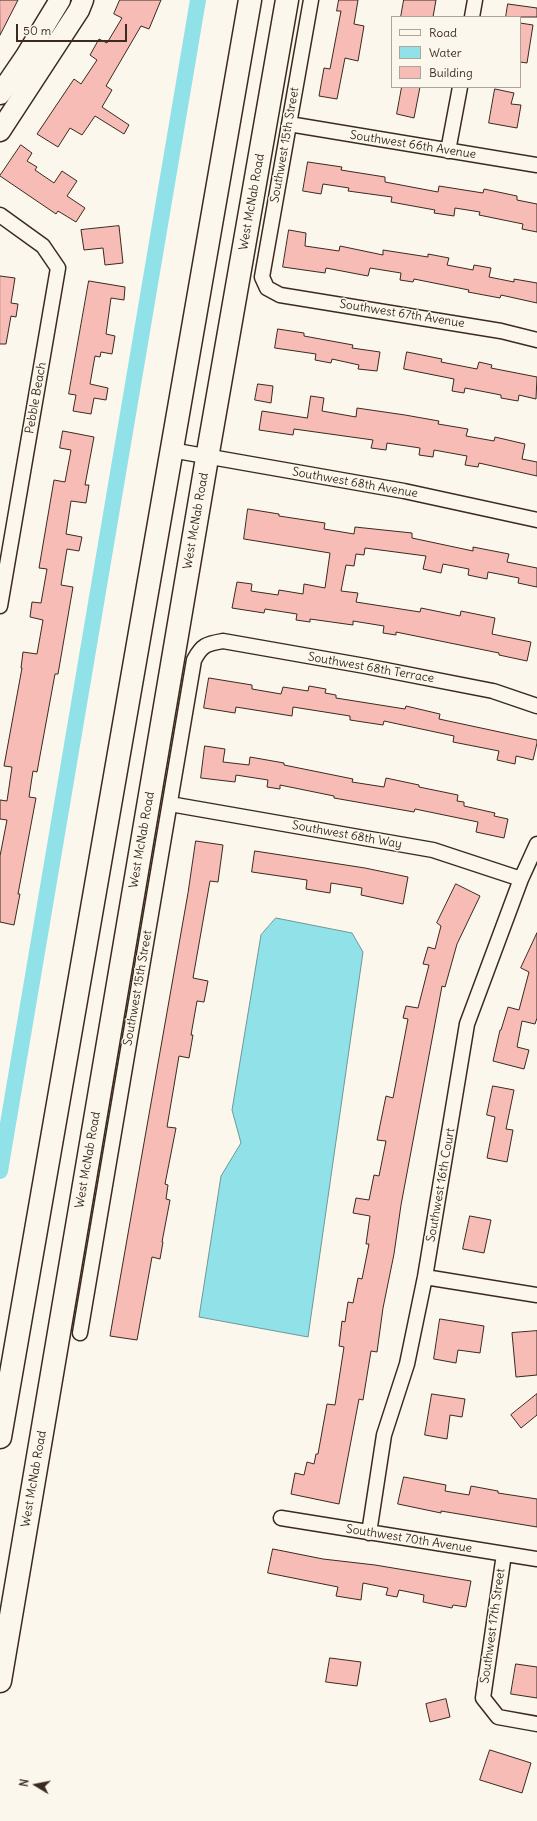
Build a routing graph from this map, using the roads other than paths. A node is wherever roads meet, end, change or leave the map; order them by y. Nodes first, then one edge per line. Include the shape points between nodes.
1 (60, 0) edge
2 (83, 0) edge
3 (250, 0) edge
4 (287, 0) edge
5 (311, 0) edge
6 (475, 0) edge
7 (472, 16) edge
8 (460, 88) edge
9 (0, 94) edge
10 (289, 124) junction
11 (0, 131) edge
12 (448, 151) junction
13 (537, 165) edge
14 (0, 215) edge
15 (267, 288) joint
16 (537, 340) edge
17 (171, 450) junction
18 (207, 458) junction
19 (537, 520) edge
20 (0, 606) edge
21 (204, 646) joint
22 (537, 706) edge
23 (170, 804) junction
24 (537, 844) edge
25 (521, 879) junction
26 (425, 1277) junction
27 (537, 1295) edge
28 (80, 1333) dead end
29 (0, 1437) edge
30 (281, 1518) dead end
31 (369, 1533) junction
32 (504, 1554) junction
33 (537, 1558) edge
34 (0, 1681) edge
35 (537, 1724) edge

1 - 9 street
2 - 11 street
3 - 17 main road
4 - 18 main road, West McNab Road
5 - 10 street, Southwest 15th Street
6 - 7 street
8 - 12 street
10 - 12 street, Southwest 66th Avenue
10 - 15 street, Southwest 15th Street via 262,277
12 - 13 street, Southwest 66th Avenue
14 - 20 street, Pebble Beach via 43,246 58,268
15 - 16 street, Southwest 67th Avenue via 280,294 501,330
17 - 18 street, Southwest 68th Avenue
17 - 29 main road
18 - 19 street, Southwest 68th Avenue via 404,491
18 - 34 main road, West McNab Road
21 - 22 street, Southwest 68th Terrace via 223,641 365,666 493,691
21 - 23 street, Southwest 15th Street via 194,660
23 - 25 street, Southwest 68th Way via 433,850
23 - 28 street, Southwest 15th Street
24 - 25 street, Southwest 16th Court
25 - 26 street, Southwest 16th Court via 467,1024
26 - 27 street
26 - 31 street, Southwest 16th Court via 408,1364 384,1435
30 - 31 street, Southwest 70th Avenue
31 - 32 street, Southwest 70th Avenue
32 - 33 street, Southwest 70th Avenue
32 - 35 street, Southwest 17th Street via 483,1698 498,1717

